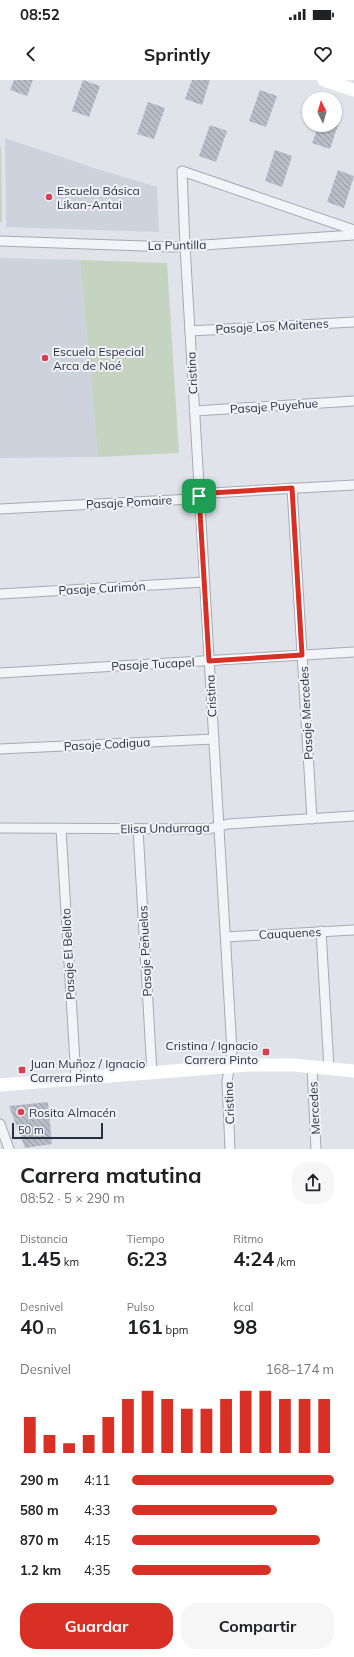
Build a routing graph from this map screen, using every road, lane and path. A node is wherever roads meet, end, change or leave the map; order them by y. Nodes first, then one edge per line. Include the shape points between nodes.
1 (324, 80) edge
2 (354, 90) edge
3 (354, 230) edge
4 (354, 234) edge
5 (0, 241) edge
6 (184, 246) junction
7 (354, 322) edge
8 (190, 331) junction
9 (354, 400) edge
10 (194, 411) junction
11 (354, 485) edge
12 (292, 488) junction
13 (199, 496) junction
14 (0, 509) edge
15 (204, 582) junction
16 (0, 594) edge
17 (354, 652) edge
18 (302, 655) junction
19 (209, 661) junction
20 (0, 673) edge
21 (214, 739) junction
22 (0, 749) edge
23 (354, 816) edge
24 (312, 819) junction
25 (219, 827) junction
26 (0, 828) edge
27 (61, 829) junction
28 (138, 829) junction
29 (354, 930) edge
30 (321, 931) junction
31 (226, 936) junction
32 (230, 1066) junction
33 (312, 1067) junction
34 (329, 1068) junction
35 (354, 1071) edge
36 (152, 1073) junction
37 (76, 1079) junction
38 (0, 1085) edge
39 (0, 1124) edge
40 (9, 1149) edge
41 (230, 1149) edge
42 (316, 1149) edge

1 - 2 main road
3 - 6 street, Cristina via 182,171
4 - 6 street, La Puntilla
5 - 6 street, La Puntilla
6 - 8 street, Cristina
7 - 8 street, Pasaje Los Maitenes
8 - 10 street, Cristina
9 - 10 street, Pasaje Puyehue
10 - 13 street, Cristina
11 - 12 street, Pasaje Pomaire
12 - 13 street, Pasaje Pomaire
12 - 18 street, Pasaje Mercedes
13 - 14 street, Pasaje Pomaire via 192,499
13 - 15 street, Cristina
15 - 16 street, Pasaje Curimón
15 - 19 street, Cristina
17 - 18 street, Pasaje Tucapel
18 - 19 street, Pasaje Tucapel
18 - 24 street, Pasaje Mercedes
19 - 20 street, Pasaje Tucapel
19 - 21 street, Cristina
21 - 22 street, Pasaje Codigua
21 - 25 street, Cristina
23 - 24 street, Elisa Undurraga
24 - 25 street, Elisa Undurraga via 228,824
25 - 28 street, Elisa Undurraga
25 - 31 street, Cristina
26 - 27 street, Elisa Undurraga
27 - 28 street, Elisa Undurraga
27 - 37 street, Pasaje El Belloto
28 - 36 street, Pasaje Peñuelas
29 - 30 street, Cauquenes
30 - 31 street, Cauquenes
30 - 34 street
31 - 32 street, Cristina via 232,1051
32 - 33 main road
32 - 36 main road
32 - 41 street, Cristina via 227,1082
33 - 34 main road
33 - 42 street, Mercedes
34 - 35 main road
36 - 37 main road
37 - 38 main road
39 - 40 street

